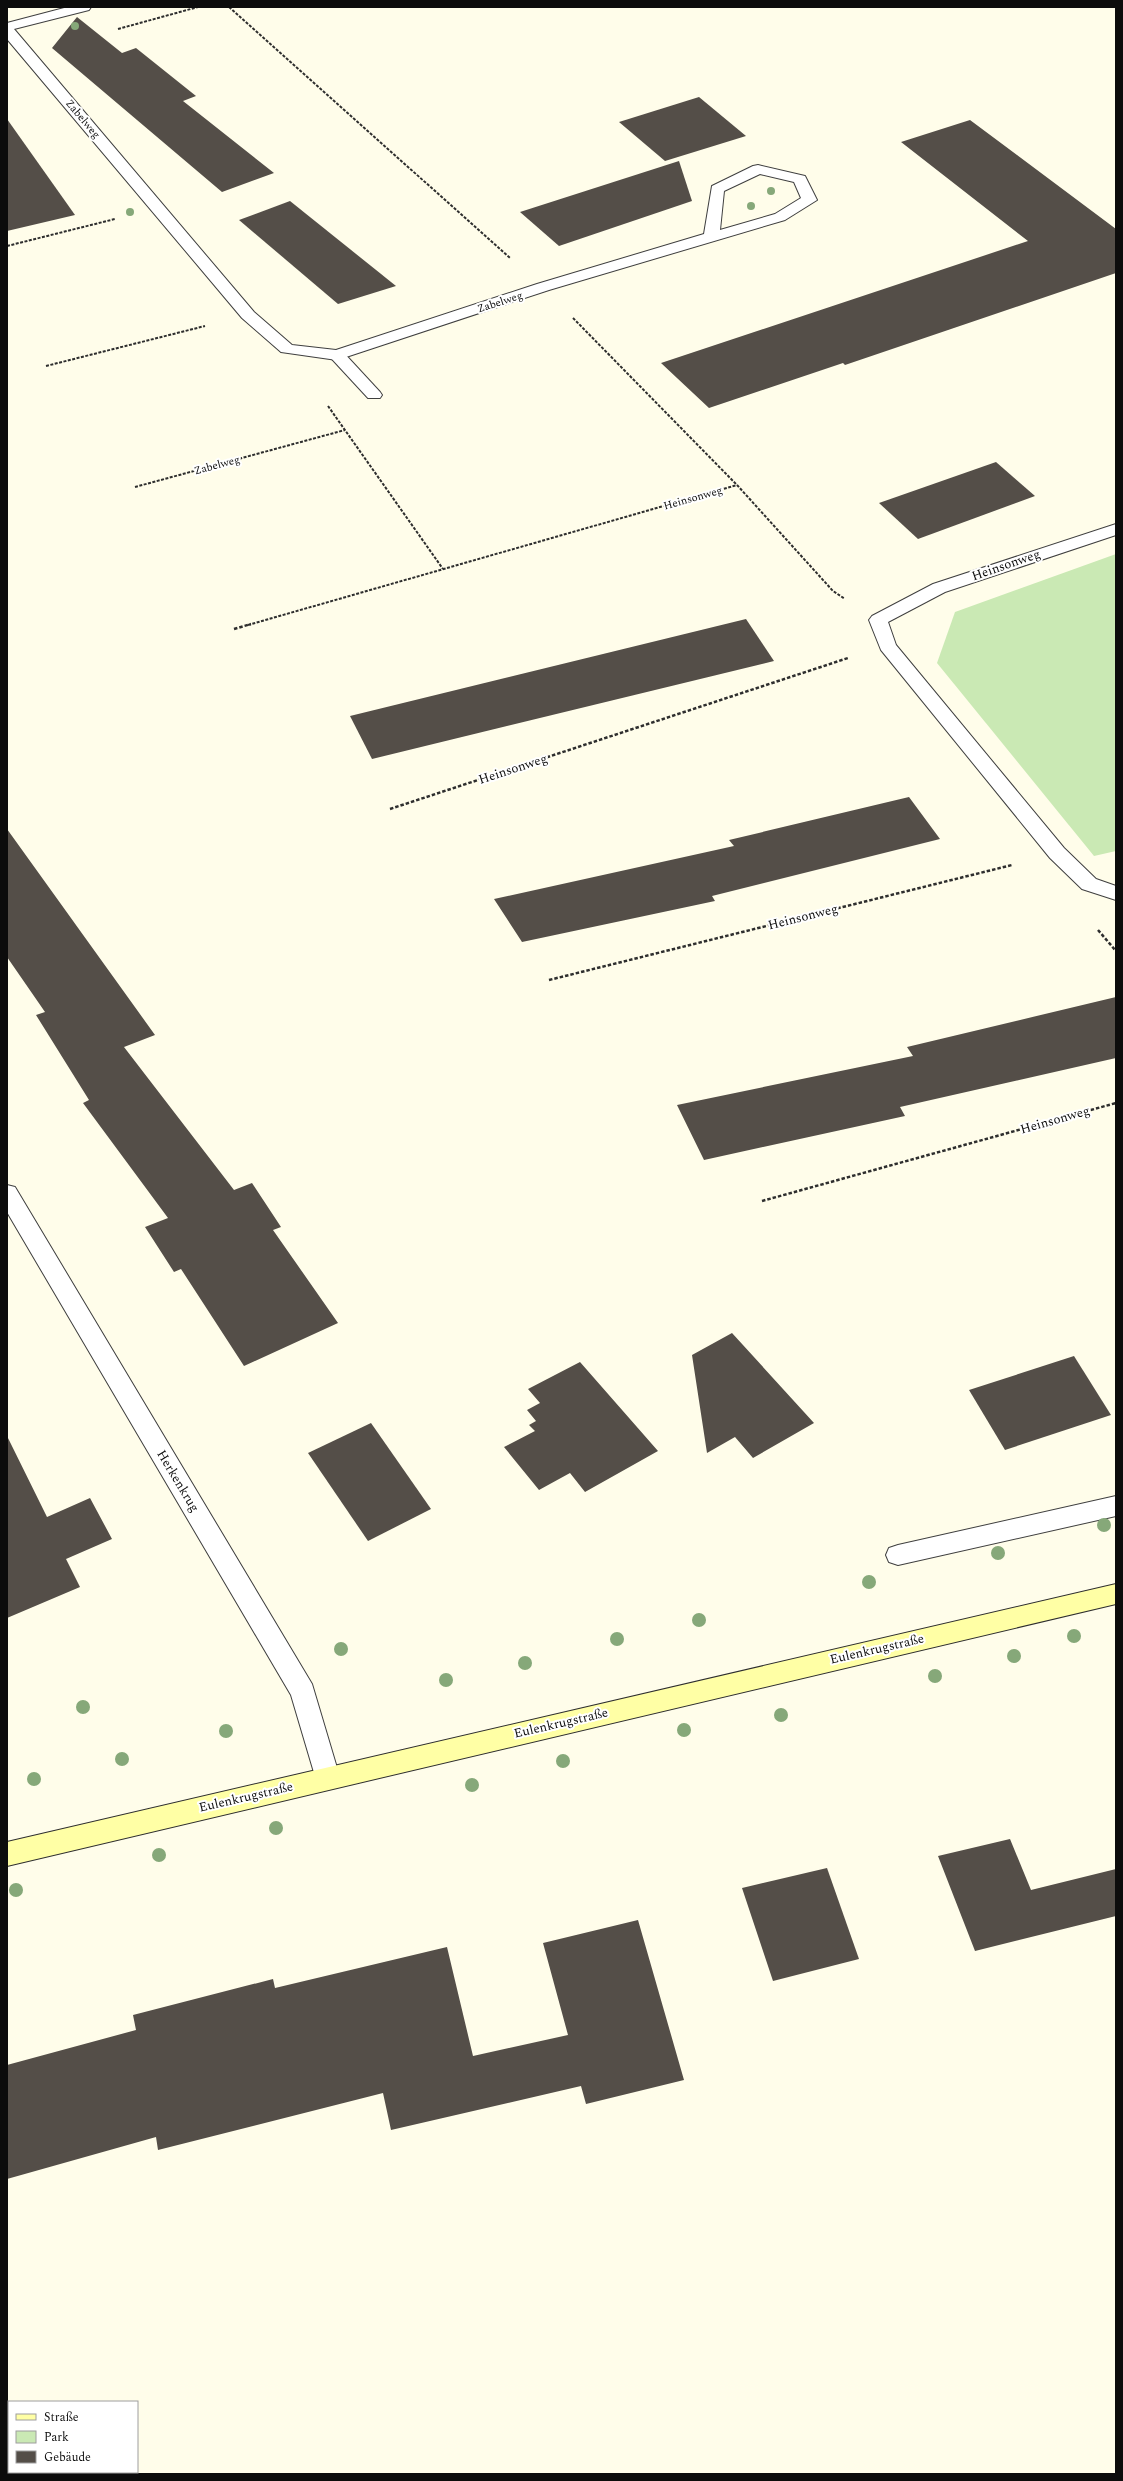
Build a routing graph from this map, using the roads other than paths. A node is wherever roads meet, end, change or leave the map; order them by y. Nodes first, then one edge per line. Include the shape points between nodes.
1 (84, 7) edge
2 (7, 29) edge
3 (712, 236) junction
4 (337, 355) junction
5 (374, 395) dead end
6 (1116, 528) edge
7 (1116, 893) edge
8 (7, 1193) edge
9 (1116, 1506) edge
10 (898, 1555) dead end
11 (1116, 1594) edge
12 (327, 1778) junction
13 (7, 1854) edge

1 - 2 street
2 - 4 street, Zabelweg via 248,315 287,349
3 - 3 street, Zabelweg via 780,217 809,200 800,179 758,169 718,189
3 - 4 street, Zabelweg via 543,287
4 - 5 street
6 - 7 street, Heinsonweg via 939,588 878,620 886,646 1057,854 1089,884
8 - 12 street, Herkenkrug via 303,1692
9 - 10 street
11 - 12 main road, Eulenkrugstraße
12 - 13 main road, Eulenkrugstraße

